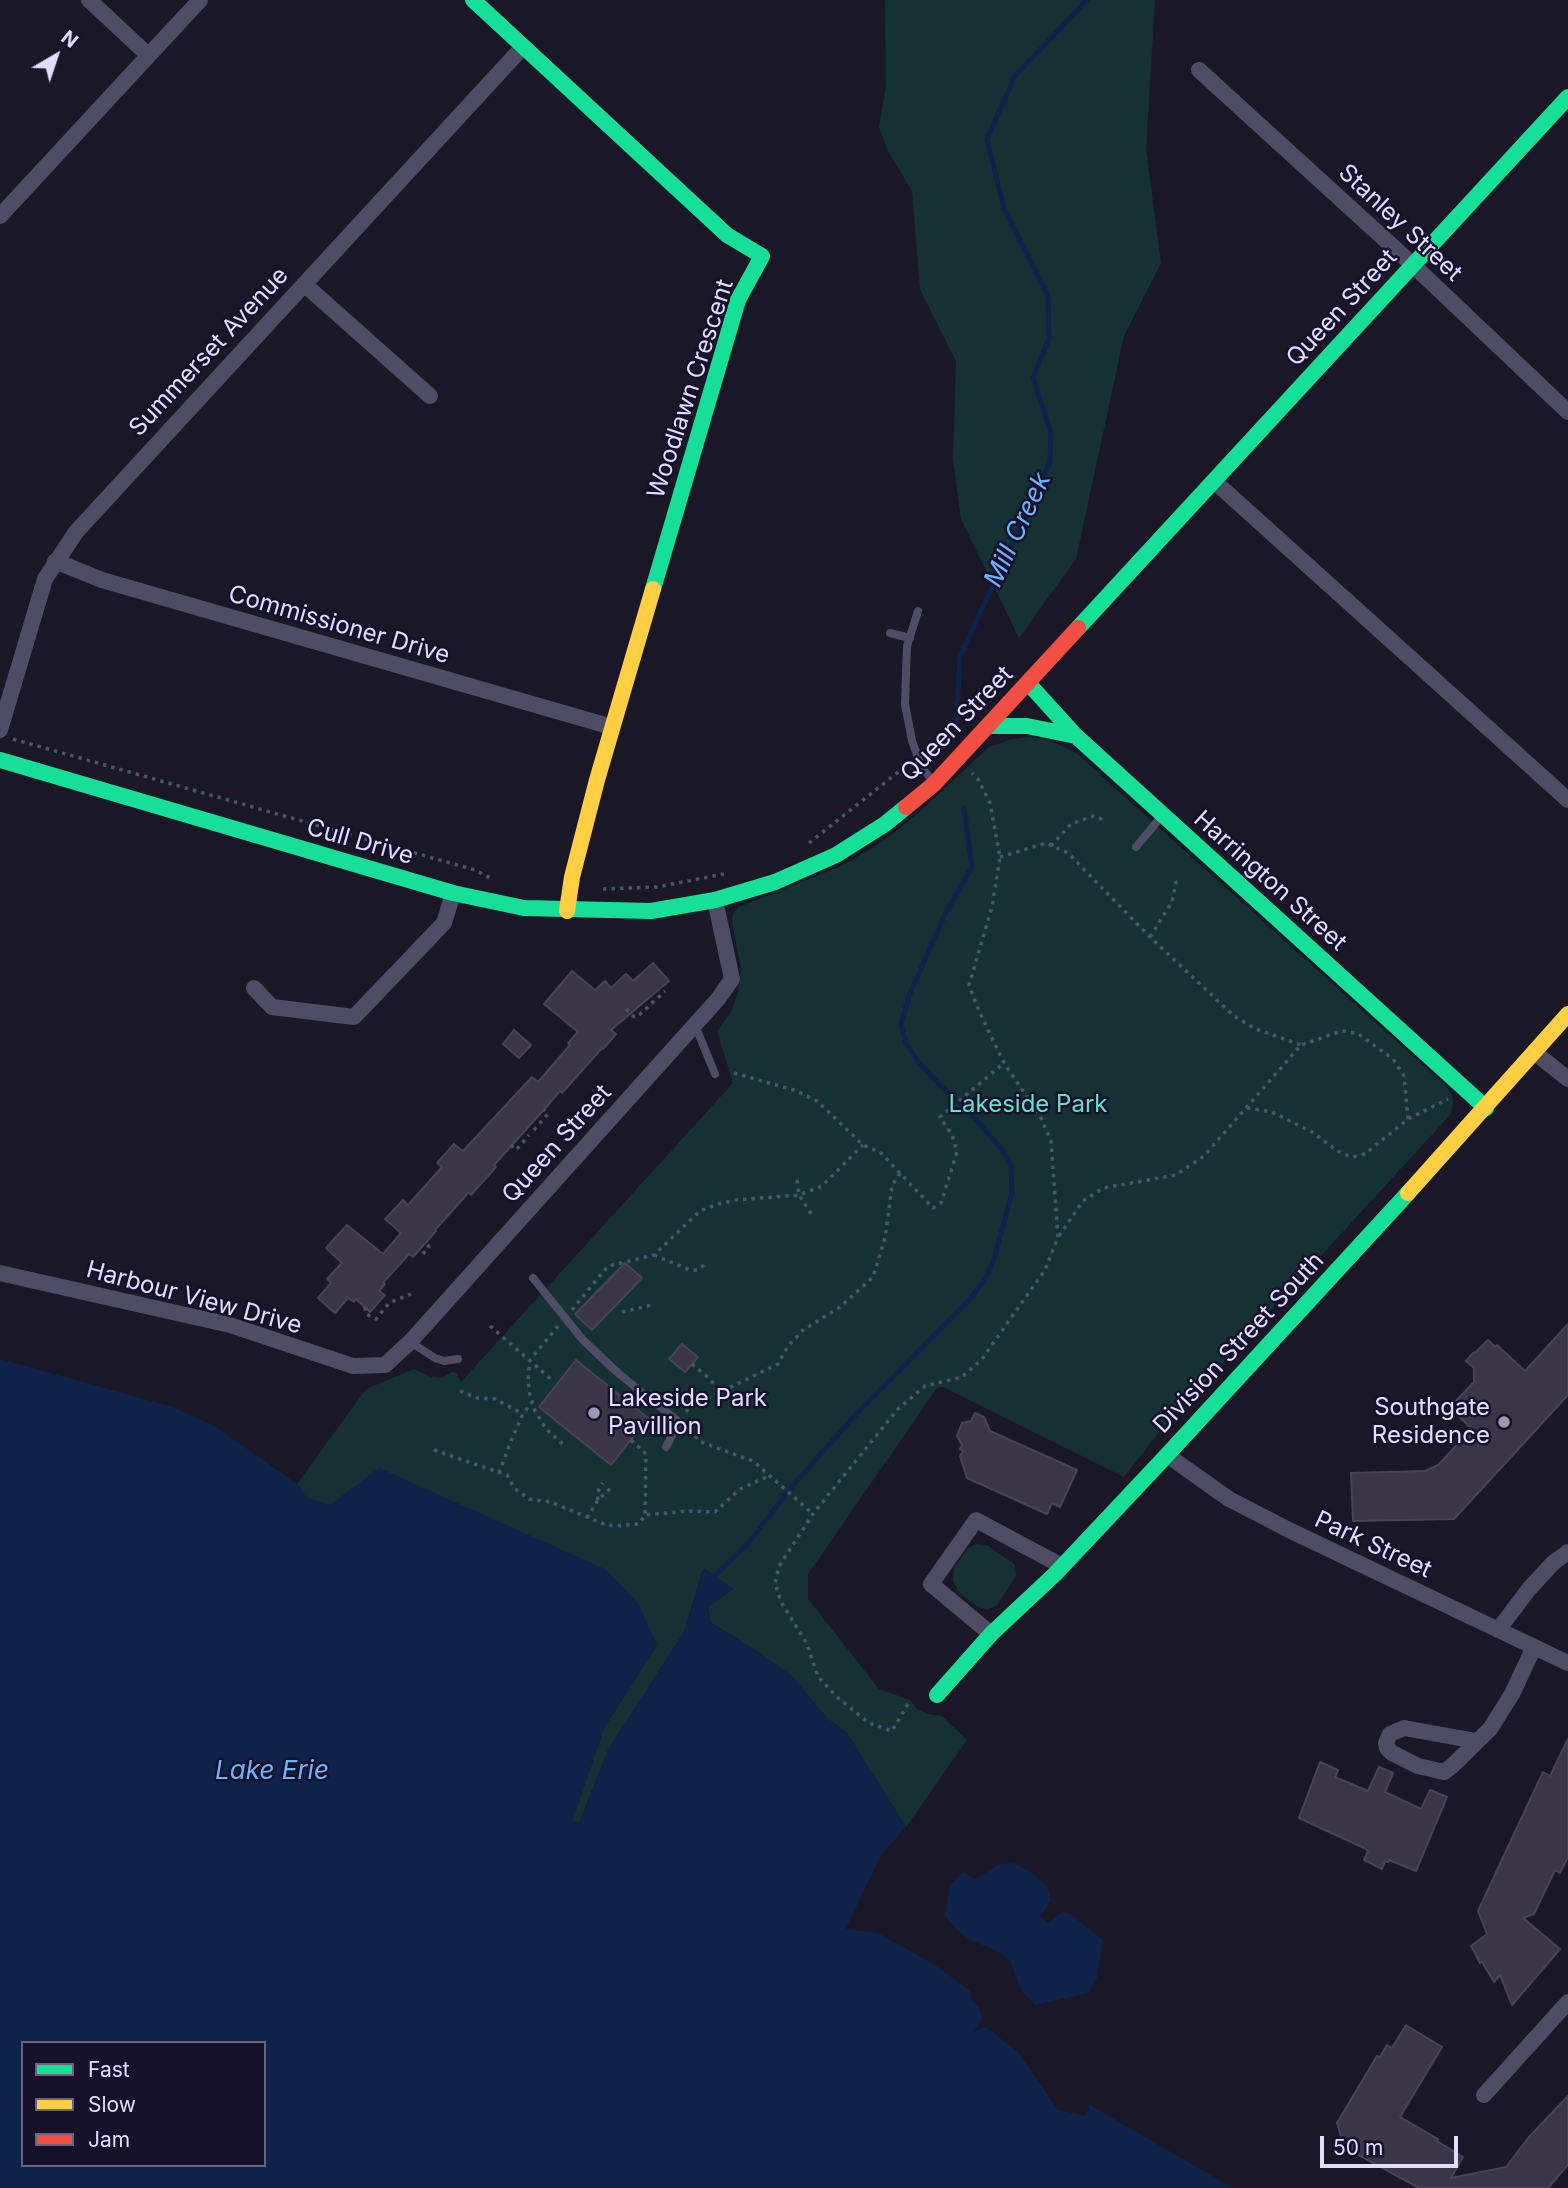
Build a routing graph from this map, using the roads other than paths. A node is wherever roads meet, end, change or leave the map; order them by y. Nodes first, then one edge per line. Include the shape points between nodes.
1 (89, 0) edge
2 (200, 0) edge
3 (473, 0) edge
4 (522, 48) junction
5 (148, 55) junction
6 (1199, 70) dead end
7 (1568, 97) edge
8 (0, 216) edge
9 (1413, 265) junction
10 (304, 284) junction
11 (430, 396) dead end
12 (1568, 412) edge
13 (1214, 481) junction
14 (55, 561) junction
15 (918, 611) dead end
16 (890, 633) dead end
17 (910, 638) junction
18 (1028, 683) junction
19 (988, 726) junction
20 (612, 727) junction
21 (6, 734) edge
22 (1076, 736) junction
23 (0, 760) edge
24 (934, 784) junction
25 (1568, 800) edge
26 (1163, 815) junction
27 (1136, 847) dead end
28 (453, 893) junction
29 (715, 900) junction
30 (567, 911) junction
31 (254, 988) dead end
32 (1568, 1014) edge
33 (695, 1025) junction
34 (1534, 1052) junction
35 (715, 1074) dead end
36 (1568, 1079) edge
37 (1486, 1108) junction
38 (0, 1273) edge
39 (533, 1278) dead end
40 (410, 1342) junction
41 (458, 1359) dead end
42 (666, 1447) dead end
43 (1167, 1455) junction
44 (1568, 1552) edge
45 (1062, 1566) junction
46 (1498, 1630) junction
47 (991, 1634) junction
48 (1534, 1647) junction
49 (1568, 1663) edge
50 (937, 1695) dead end
51 (1476, 1741) junction
52 (1568, 2002) edge
53 (1484, 2095) dead end

1 - 5 street
2 - 5 street
3 - 4 street, Woodlawn Crescent
4 - 10 street, Summerset Avenue
4 - 20 street, Woodlawn Crescent via 727,234 762,256 738,300
5 - 8 street
6 - 9 street, Stanley Street
7 - 9 street, Queen Street
9 - 12 street, Stanley Street
9 - 13 street, Queen Street
10 - 11 street
10 - 14 street, Summerset Avenue via 99,506
13 - 18 street, Queen Street
13 - 25 street
14 - 20 street, Commissioner Drive via 102,580
14 - 21 street, Summerset Avenue via 33,614
15 - 17 lane
16 - 17 lane
17 - 24 lane via 905,704 912,741
18 - 19 street, Queen Street
18 - 22 street, Harrington Street
19 - 22 street via 1027,726
19 - 24 street, Queen Street
20 - 30 street, Woodlawn Crescent
22 - 26 street, Harrington Street
23 - 28 street, Cull Drive
24 - 29 street, Queen Street via 885,824 836,855 775,882
26 - 27 lane
26 - 37 street, Harrington Street
28 - 30 street, Cull Drive via 524,908
28 - 31 street via 444,922 354,1017 272,1007
29 - 30 street, Cull Drive via 651,911
29 - 33 street, Queen Street via 732,979
32 - 34 street, Division Street South
33 - 35 lane
33 - 40 street, Queen Street
34 - 36 street
34 - 37 street, Division Street South
37 - 43 street, Division Street South
38 - 40 street, Harbour View Drive via 230,1325 353,1366 385,1365
39 - 42 lane via 618,1373 679,1422
40 - 41 lane via 435,1358
43 - 45 street, Division Street South
43 - 46 street, Park Street via 1229,1499
44 - 46 street via 1529,1589
45 - 47 street, Division Street South
45 - 47 street via 976,1520 931,1584
46 - 48 street, Park Street
47 - 50 street, Division Street South
48 - 49 street, Park Street
48 - 51 street via 1512,1694 1490,1729
51 - 51 street via 1404,1727 1390,1734 1386,1743 1404,1760 1444,1772
52 - 53 street

